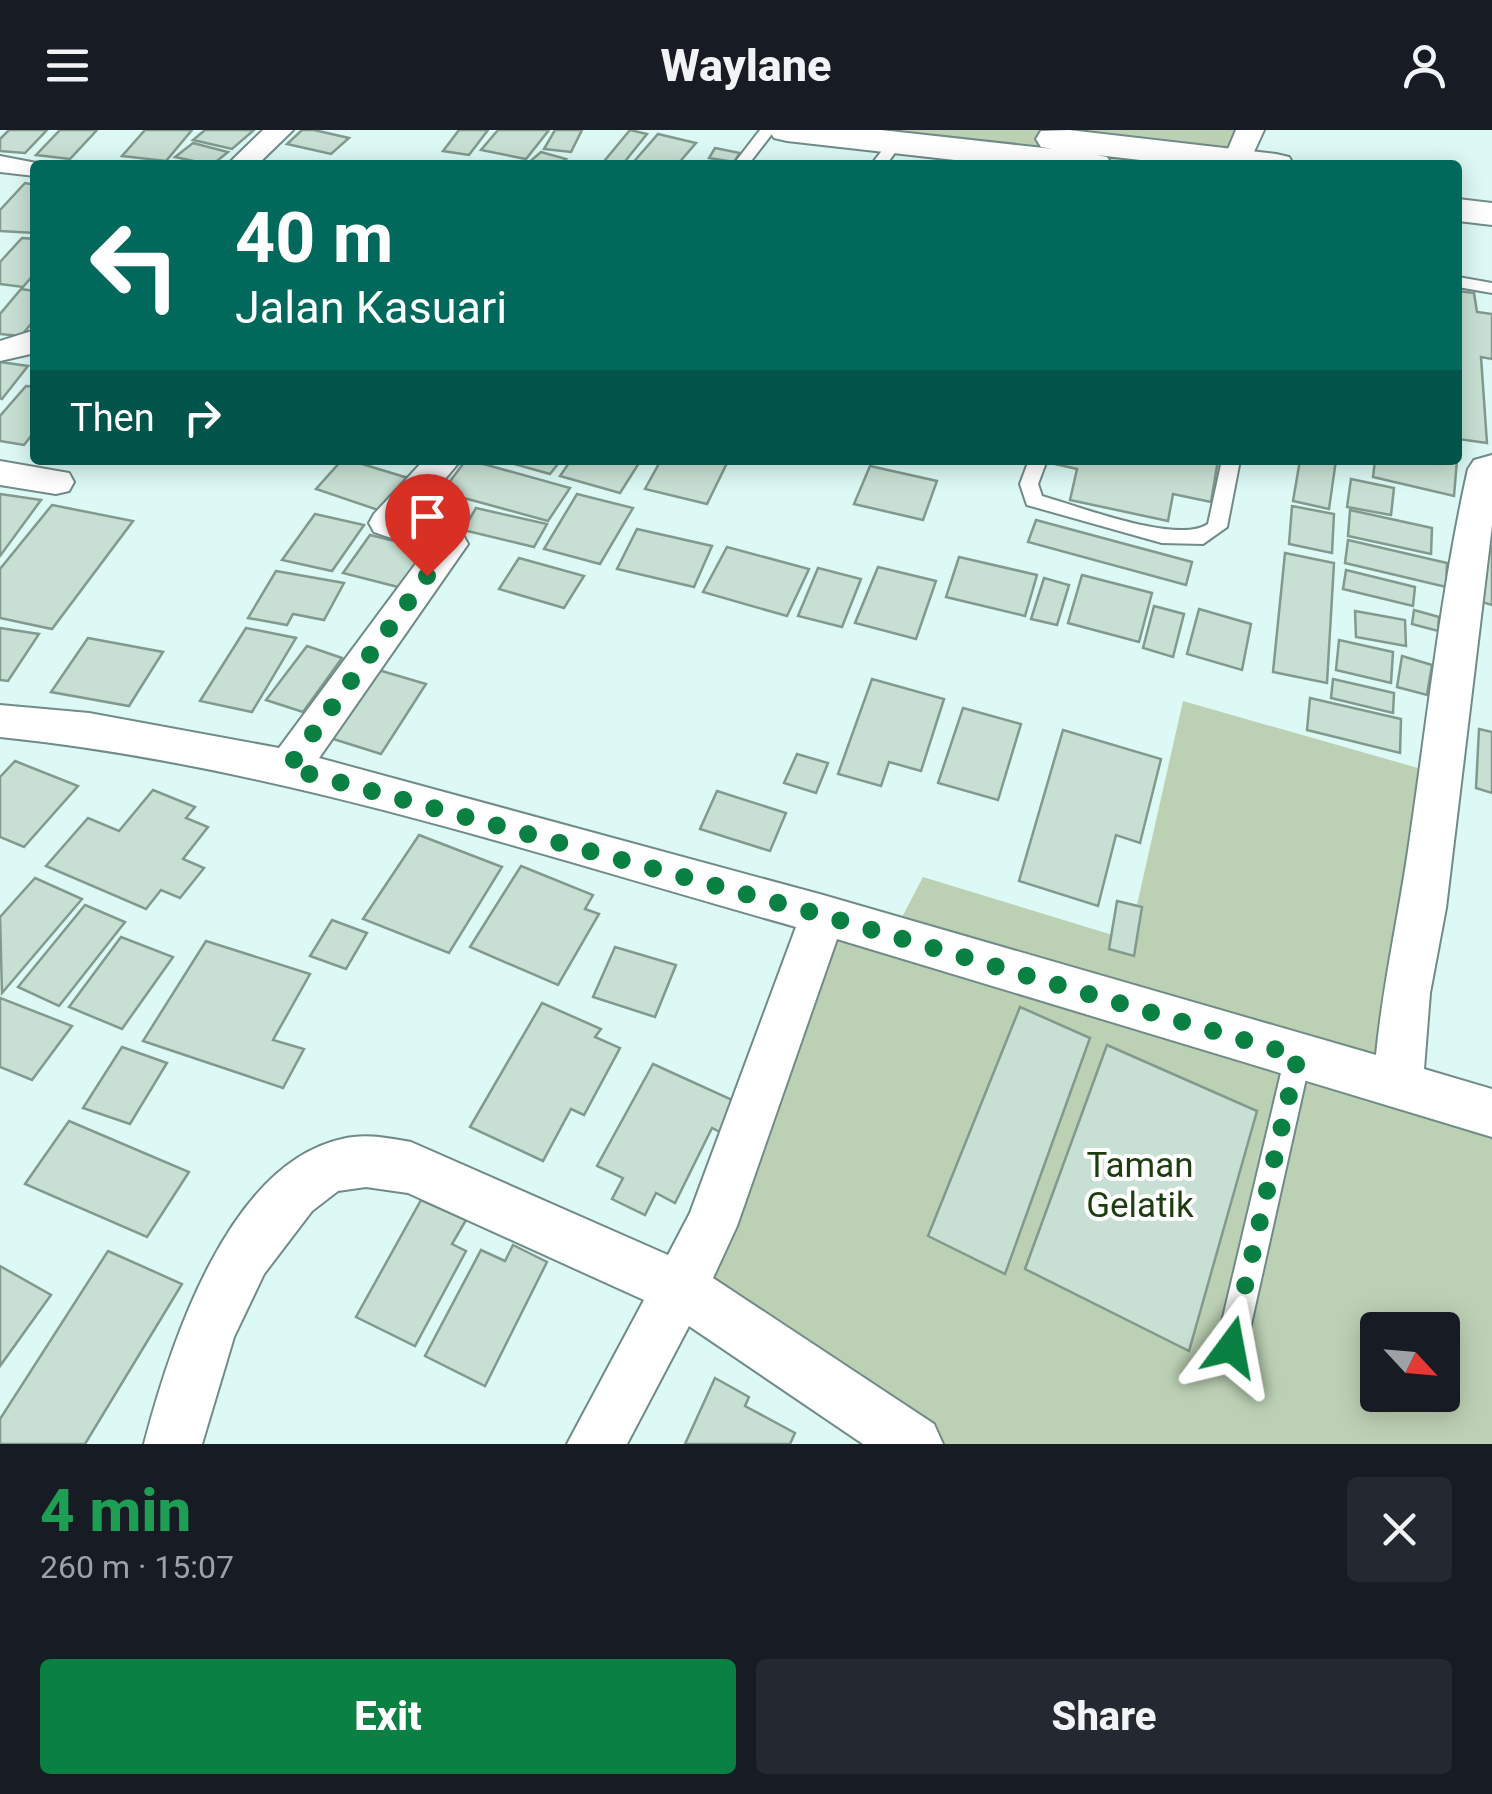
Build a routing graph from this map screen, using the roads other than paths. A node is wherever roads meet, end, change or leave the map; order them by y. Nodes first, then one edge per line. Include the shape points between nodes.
1 (280, 130) edge
2 (768, 130) edge
3 (786, 130) edge
4 (976, 130) edge
5 (1244, 145) edge
6 (906, 155) edge
7 (247, 160) edge
8 (744, 160) edge
9 (1003, 160) edge
10 (1268, 160) edge
11 (0, 164) edge
12 (30, 167) edge
13 (1462, 186) edge
14 (1492, 190) edge
15 (1462, 210) edge
16 (1492, 214) edge
17 (1462, 283) edge
18 (1492, 288) edge
19 (439, 465) edge
20 (1036, 465) edge
21 (1231, 465) edge
22 (1492, 467) edge
23 (0, 473) edge
24 (56, 482) dead end
25 (0, 721) edge
26 (288, 768) junction
27 (822, 915) junction
28 (1298, 1056) junction
29 (1398, 1086) junction
30 (1492, 1113) edge
31 (680, 1288) junction
32 (1231, 1347) dead end
33 (173, 1444) edge
34 (596, 1444) edge
35 (914, 1444) edge

1 - 7 street
2 - 8 lane
3 - 6 main road
4 - 5 main road
5 - 10 main road
6 - 9 main road
11 - 12 street
13 - 14 main road
15 - 16 main road
17 - 18 lane
19 - 26 street via 387,523 450,544
20 - 21 lane via 1030,484 1034,500 1162,536 1203,538 1217,527
22 - 29 street via 1486,469 1471,538
23 - 24 street
25 - 26 street via 89,730
26 - 27 street
27 - 28 street
27 - 31 street via 711,1226
28 - 29 street
28 - 32 lane
29 - 30 street
31 - 33 street via 411,1168 370,1159 323,1170 288,1197 243,1256
31 - 34 street
31 - 35 street

